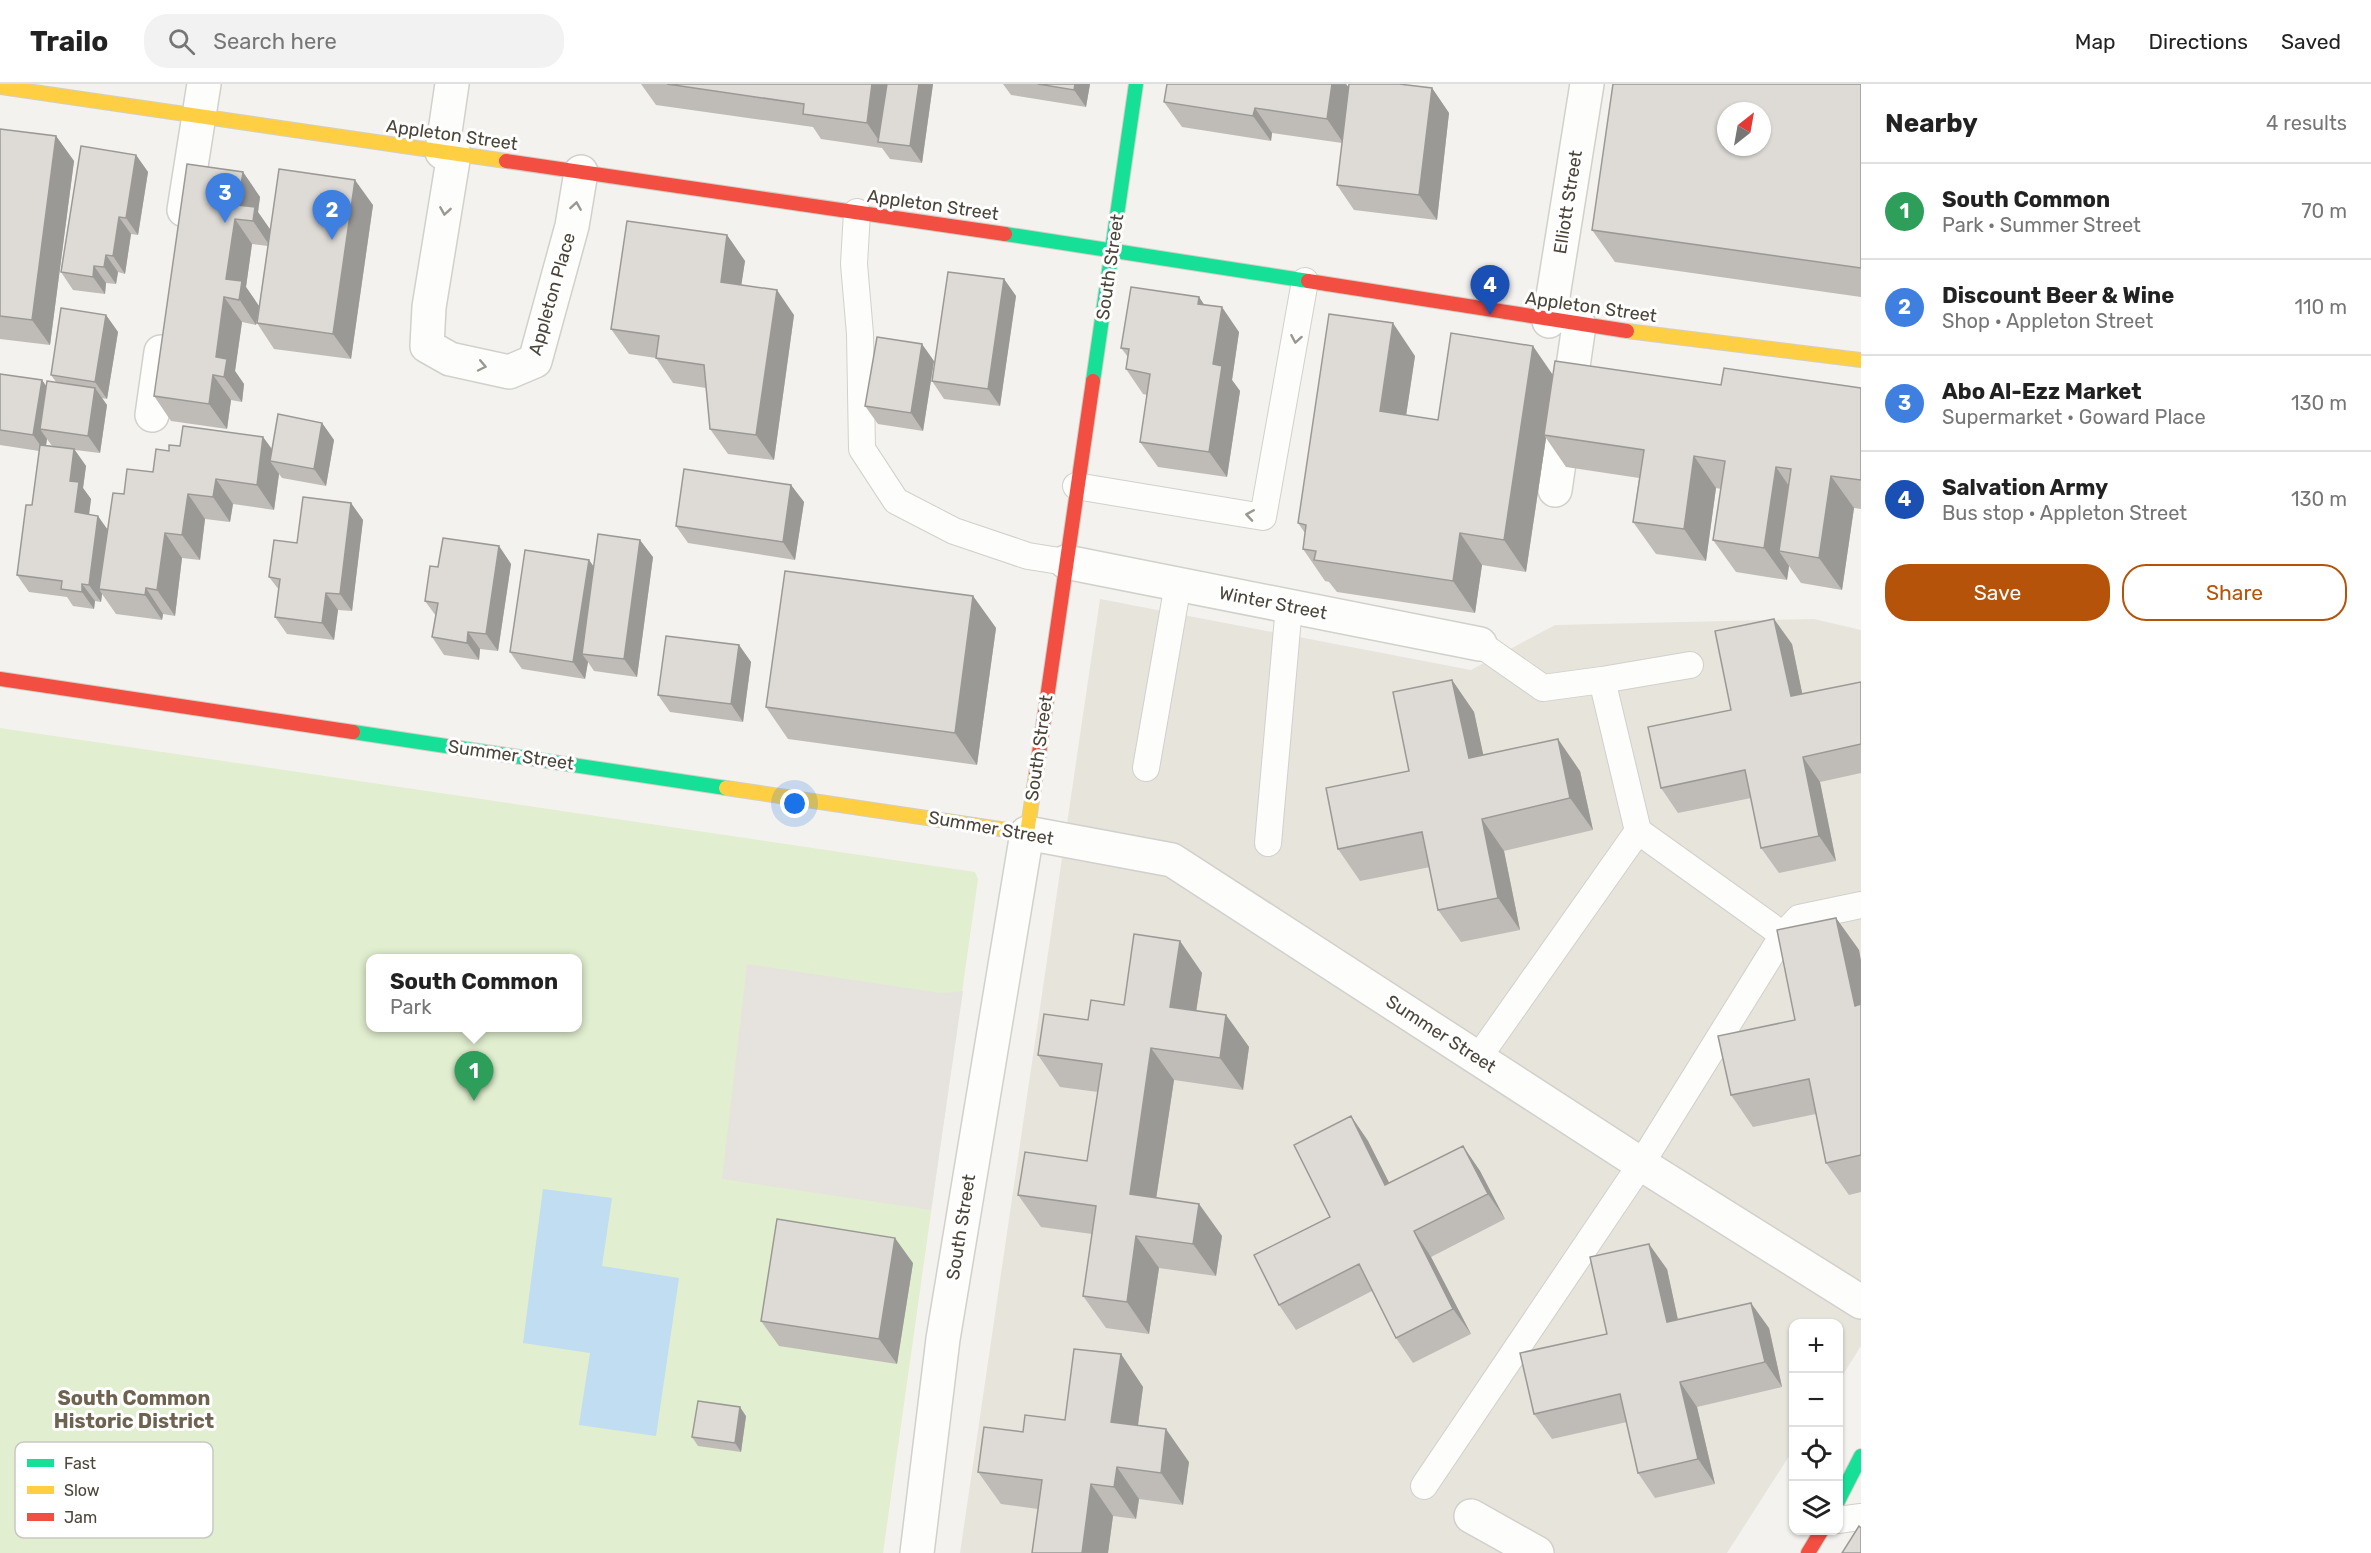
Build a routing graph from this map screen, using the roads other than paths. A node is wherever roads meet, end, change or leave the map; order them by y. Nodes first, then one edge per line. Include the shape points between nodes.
1 (204, 84) edge
2 (452, 84) edge
3 (1136, 84) edge
4 (1587, 84) edge
5 (0, 87) edge
6 (200, 116) junction
7 (448, 153) junction
8 (581, 172) junction
9 (857, 213) junction
10 (179, 241) edge
11 (1113, 250) junction
12 (1305, 281) junction
13 (166, 322) edge
14 (1564, 323) junction
15 (1861, 360) edge
16 (152, 415) dead end
17 (1076, 486) junction
18 (1555, 490) dead end
19 (1066, 562) junction
20 (1179, 584) junction
21 (1290, 606) junction
22 (1480, 644) joint
23 (1690, 665) dead end
24 (0, 679) edge
25 (1602, 680) junction
26 (1146, 768) dead end
27 (1638, 831) junction
28 (1027, 833) junction
29 (1268, 843) dead end
30 (1861, 905) edge
31 (1783, 935) junction
32 (1478, 1058) junction
33 (1641, 1164) junction
34 (1861, 1302) edge
35 (1861, 1456) edge
36 (1861, 1480) edge
37 (1424, 1486) dead end
38 (1843, 1493) edge
39 (1843, 1503) edge
40 (1471, 1516) dead end
41 (1861, 1517) edge
42 (1843, 1519) edge
43 (1819, 1535) edge
44 (917, 1553) edge
45 (1537, 1553) edge
46 (1808, 1553) edge

1 - 6 street
2 - 7 street
3 - 11 main road, South Street
4 - 14 street, Elliott Street
5 - 6 main road, Appleton Street
6 - 7 main road, Appleton Street
6 - 10 street
7 - 8 main road, Appleton Street
7 -> 8 street, Appleton Place via 427,346 450,359 509,372 535,361 572,226
8 - 9 main road, Appleton Street
9 - 11 main road, Appleton Street
9 - 19 lane via 854,264 862,449 896,501 954,531 1028,556
11 - 12 main road, Appleton Street
11 - 17 main road, South Street
12 - 14 main road, Appleton Street
12 -> 17 lane via 1263,517
13 - 16 street
14 - 15 main road, Appleton Street
14 - 18 street, Elliott Street
17 - 19 main road, South Street
19 - 20 street, Winter Street
19 - 28 main road, South Street
20 - 21 street, Winter Street
20 - 26 lane
21 - 22 street, Winter Street
21 - 29 lane
22 - 25 lane via 1543,688
23 - 25 lane
24 - 28 main road, Summer Street
25 - 27 lane
27 - 31 lane
27 - 32 lane
28 - 32 street, Summer Street via 1172,860
28 - 44 street, South Street via 943,1339
30 - 31 lane via 1799,918
31 - 33 lane
32 - 33 street, Summer Street
33 - 34 street, Summer Street
33 - 37 lane
35 - 38 main road
36 - 39 main road
40 - 45 street
41 - 42 lane
43 - 46 main road

